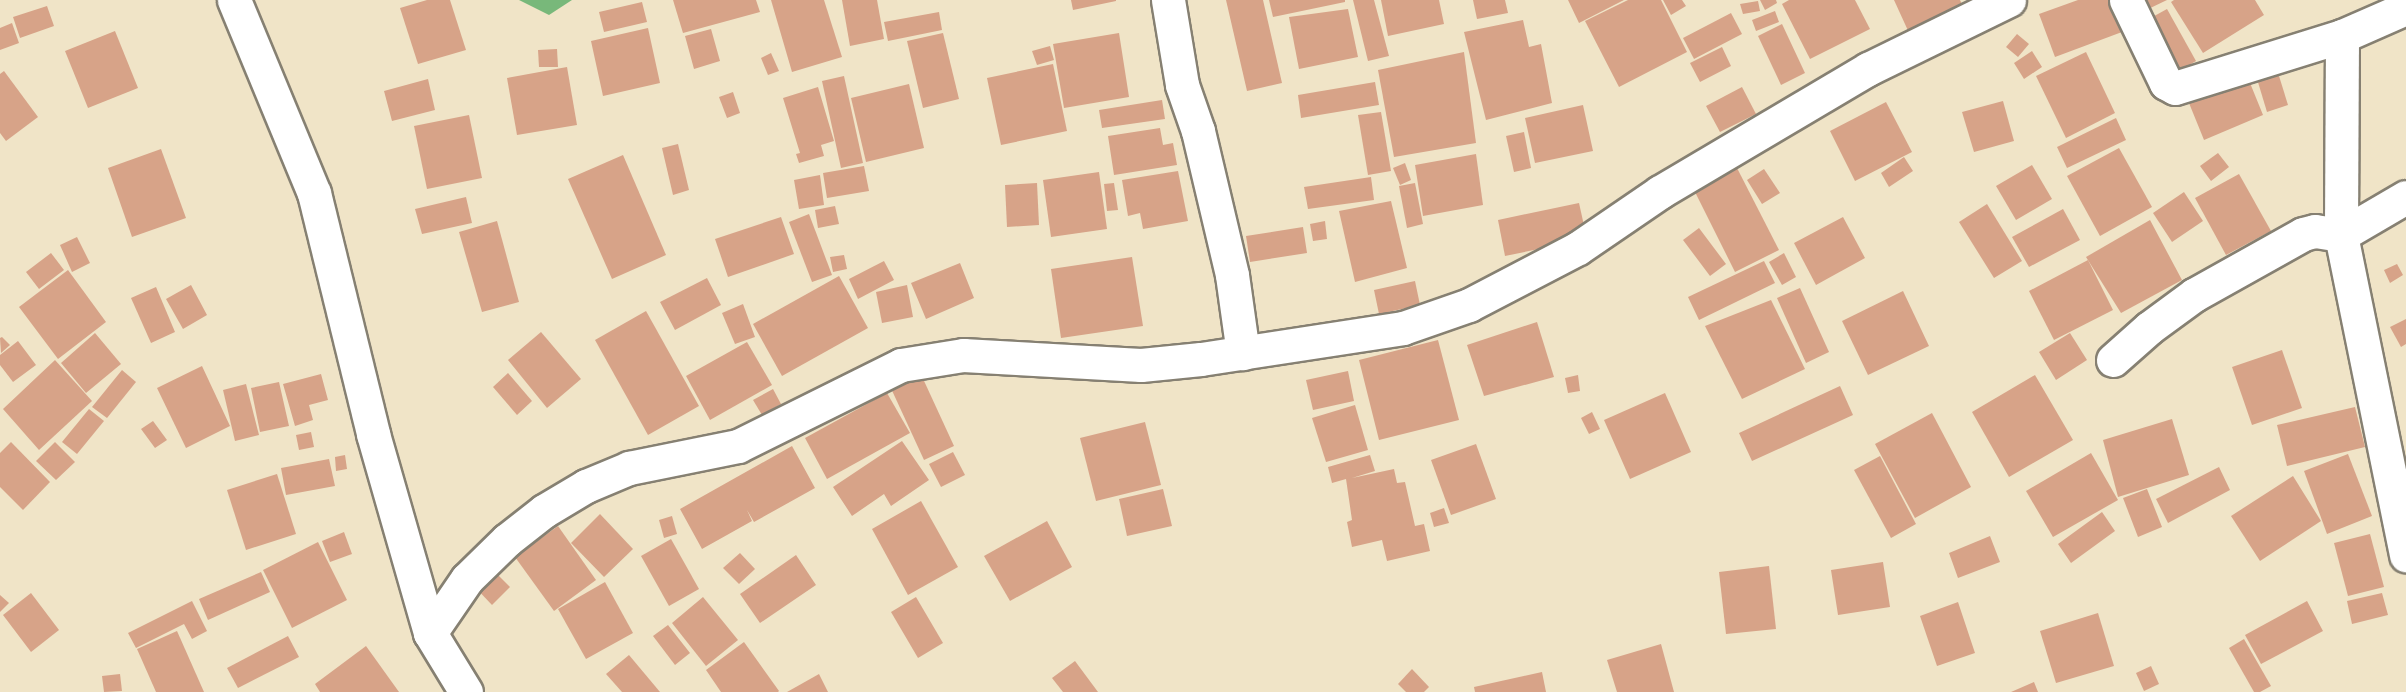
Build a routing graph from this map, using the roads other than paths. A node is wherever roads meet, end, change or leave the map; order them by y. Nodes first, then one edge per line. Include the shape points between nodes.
1 (234, 0) edge
2 (1168, 0) edge
3 (2008, 0) edge
4 (2126, 0) edge
5 (2401, 7) edge
6 (2342, 36) junction
7 (2406, 197) edge
8 (2341, 235) junction
9 (1243, 353) junction
10 (2113, 360) dead end
11 (2406, 555) edge
12 (430, 633) junction
13 (466, 692) edge

1 - 12 street via 314,193 373,434
2 - 9 street via 1182,85 1198,131 1232,275
3 - 9 street via 1868,69 1660,192 1578,248 1469,305 1403,328
4 - 6 street via 2166,83 2175,88
5 - 6 street
6 - 8 street
7 - 8 street
8 - 10 street via 2315,231 2303,234 2194,295
8 - 11 street
9 - 12 street via 1142,365 963,355 901,365 738,446 629,468 586,486 544,511 507,540 467,579
12 - 13 street

